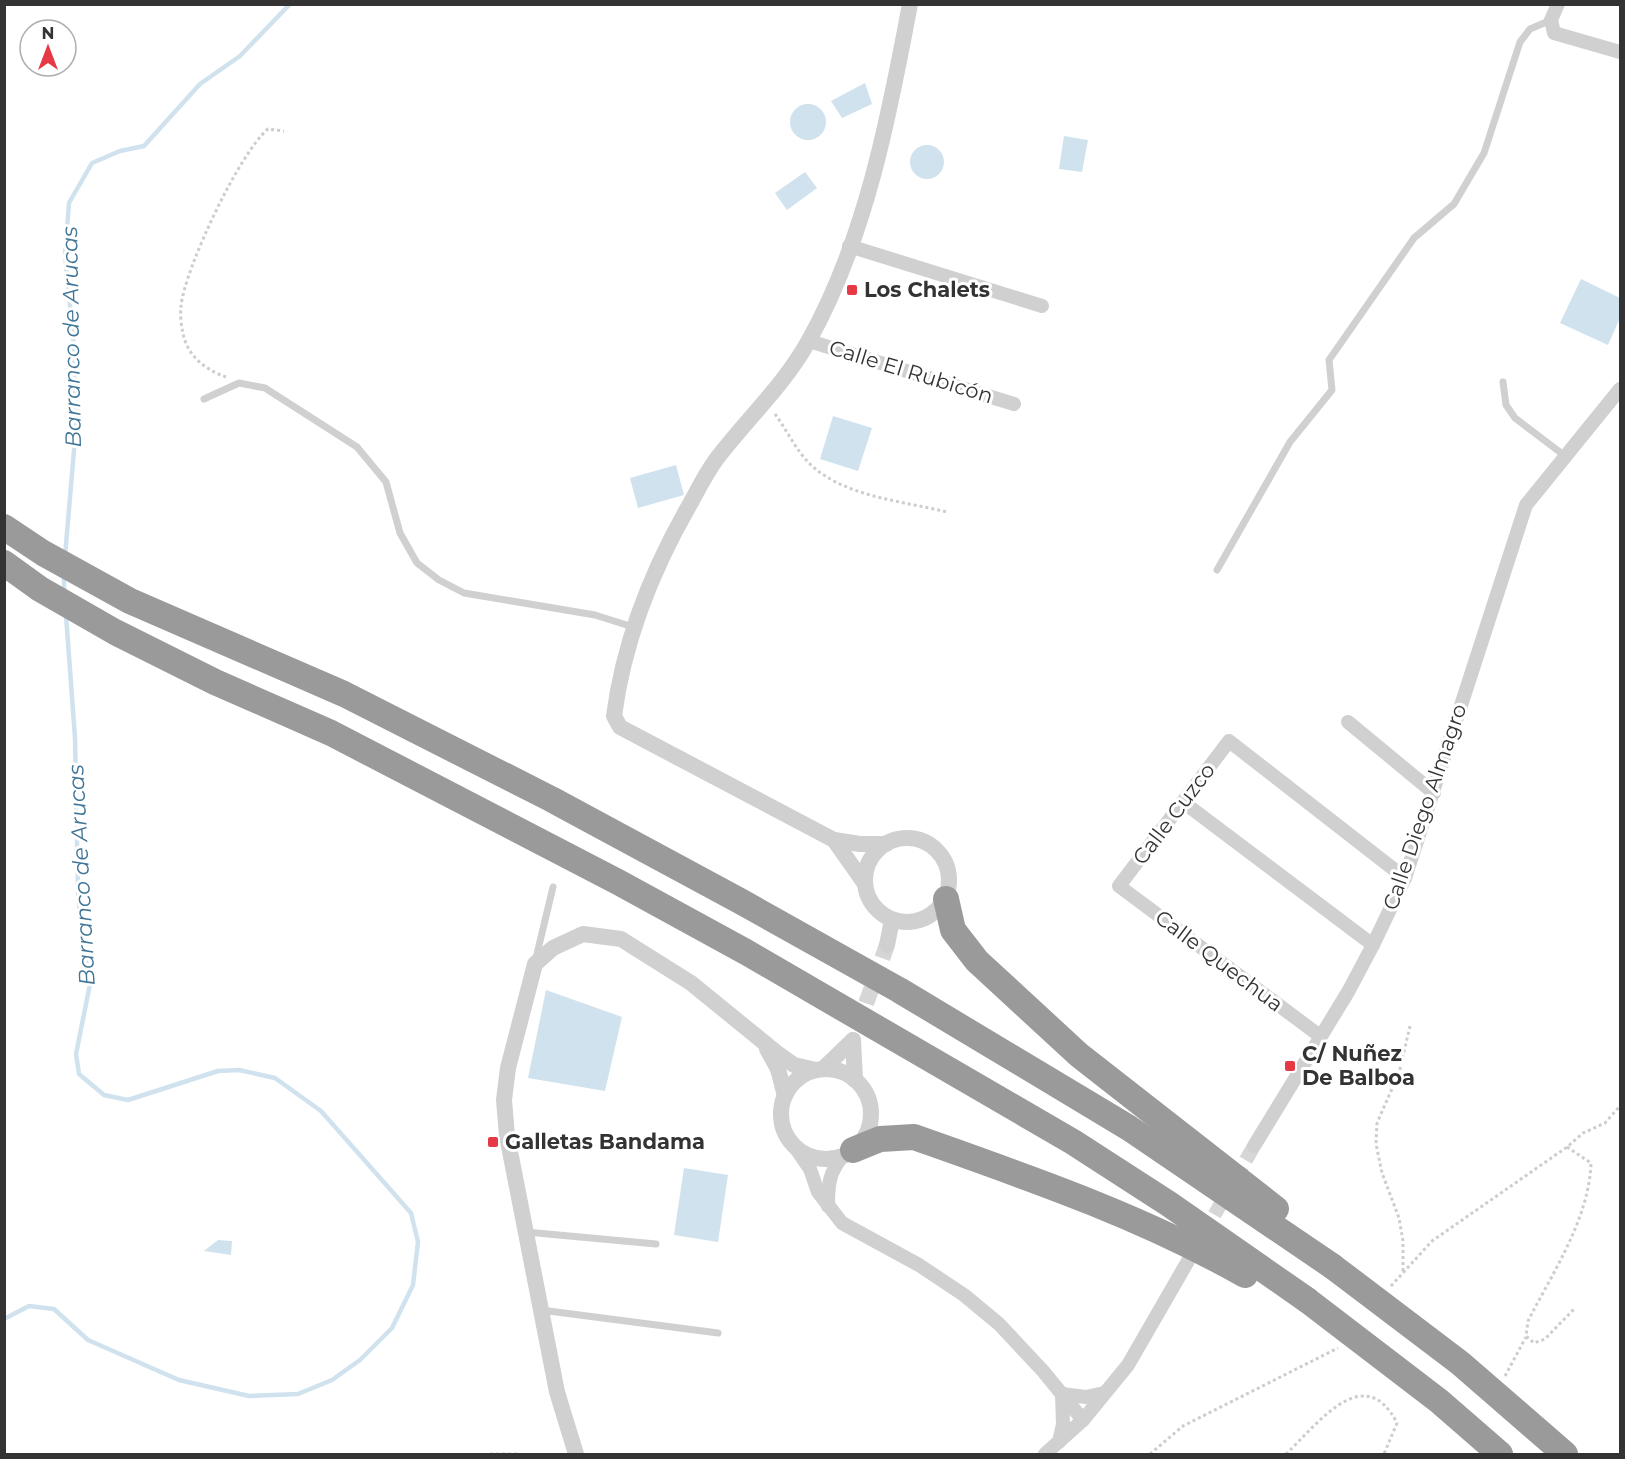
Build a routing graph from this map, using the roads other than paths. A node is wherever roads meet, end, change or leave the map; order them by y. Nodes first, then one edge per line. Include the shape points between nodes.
1 (910, 4) edge
2 (1558, 4) edge
3 (1551, 20) junction
4 (1620, 51) edge
5 (849, 246) junction
6 (1042, 306) dead end
7 (809, 341) junction
8 (1503, 382) dead end
9 (1620, 389) edge
10 (204, 399) dead end
11 (1014, 404) dead end
12 (1564, 456) junction
13 (4, 527) edge
14 (4, 563) edge
15 (1217, 570) dead end
16 (4, 582) edge
17 (633, 627) junction
18 (212, 680) junction
19 (1348, 722) dead end
20 (1434, 793) junction
21 (1183, 802) junction
22 (834, 840) junction
23 (886, 844) junction
24 (1405, 878) junction
25 (865, 884) junction
26 (1119, 886) joint
27 (553, 887) dead end
28 (946, 899) junction
29 (892, 920) junction
30 (887, 945) tunnel mouth
31 (1373, 945) junction
32 (535, 964) junction
33 (1320, 1036) junction
34 (765, 1044) junction
35 (820, 1070) junction
36 (855, 1080) junction
37 (785, 1096) junction
38 (1254, 1146) tunnel mouth
39 (795, 1147) junction
40 (848, 1153) junction
41 (828, 1206) junction
42 (526, 1232) junction
43 (656, 1245) dead end
44 (1188, 1261) dead end
45 (1336, 1262) junction
46 (1308, 1308) junction
47 (541, 1310) junction
48 (718, 1333) dead end
49 (1104, 1393) junction
50 (1062, 1394) junction
51 (1083, 1420) junction
52 (1059, 1442) junction
53 (576, 1455) edge
54 (1045, 1455) edge
55 (1500, 1455) edge
56 (1565, 1455) edge

1 - 5 street via 882,147
2 - 3 street
3 - 4 street via 1554,33
3 - 15 lane via 1530,29 1520,42 1484,153 1472,174 1454,204 1414,238 1329,360 1332,390 1290,442
5 - 6 street
5 - 7 street
7 - 11 street, Calle El Rubicón
7 - 17 street via 716,459 661,553
8 - 12 lane via 1506,405 1515,418
9 - 12 street, Calle Diego Almagro
10 - 17 lane via 239,383 265,388 357,447 386,482 400,533 417,563 439,580 464,593 595,615
12 - 20 street, Calle Diego Almagro via 1526,505
13 - 45 highway via 130,601 344,694 551,799 899,990 1130,1128
14 - 18 highway via 40,589 115,632
16 - 18 highway via 104,645 166,675
17 - 22 street via 616,700 614,716 620,727
18 - 46 highway via 331,733 746,952 1073,1142 1169,1204
19 - 20 street
20 - 24 street, Calle Diego Almagro
21 - 24 street, Calle Cuzco via 1229,741
21 - 26 street, Calle Cuzco
21 - 31 street
22 - 23 street
22 - 25 street
23 - 25 street via 869,861
23 - 28 street via 912,838 936,849 950,872
24 - 31 street, Calle Diego Almagro
25 - 29 street via 873,906
26 - 33 street, Calle Quechua
27 - 32 lane
28 - 29 street via 939,909 917,922
28 - 45 highway via 953,930 977,962 1079,1055
29 - 30 street
31 - 33 street, Calle Diego Almagro
32 - 34 street via 554,948 583,934 621,939 691,983
32 - 42 street via 508,1068 504,1100
33 - 38 street, Calle Diego Almagro
34 - 35 street via 794,1065
34 - 37 street via 778,1069
35 - 36 street via 835,1070
35 - 36 street via 853,1040
35 - 37 street via 793,1084
36 - 40 street via 864,1090 871,1116 863,1140
37 - 39 street via 782,1123
39 - 40 street via 818,1158
39 - 41 street
40 - 41 street via 833,1167
40 - 46 highway via 880,1139 915,1137 1130,1217 1188,1243
41 - 50 street via 858,1234 919,1265 964,1295 999,1324
42 - 43 lane
42 - 47 street
44 - 49 street via 1128,1365
45 - 56 highway, bridge
46 - 55 highway, bridge via 1383,1358
47 - 48 lane
47 - 53 street via 556,1392
49 - 50 street via 1086,1397
49 - 51 street
50 - 51 street
50 - 52 street
51 - 52 street
52 - 54 street

